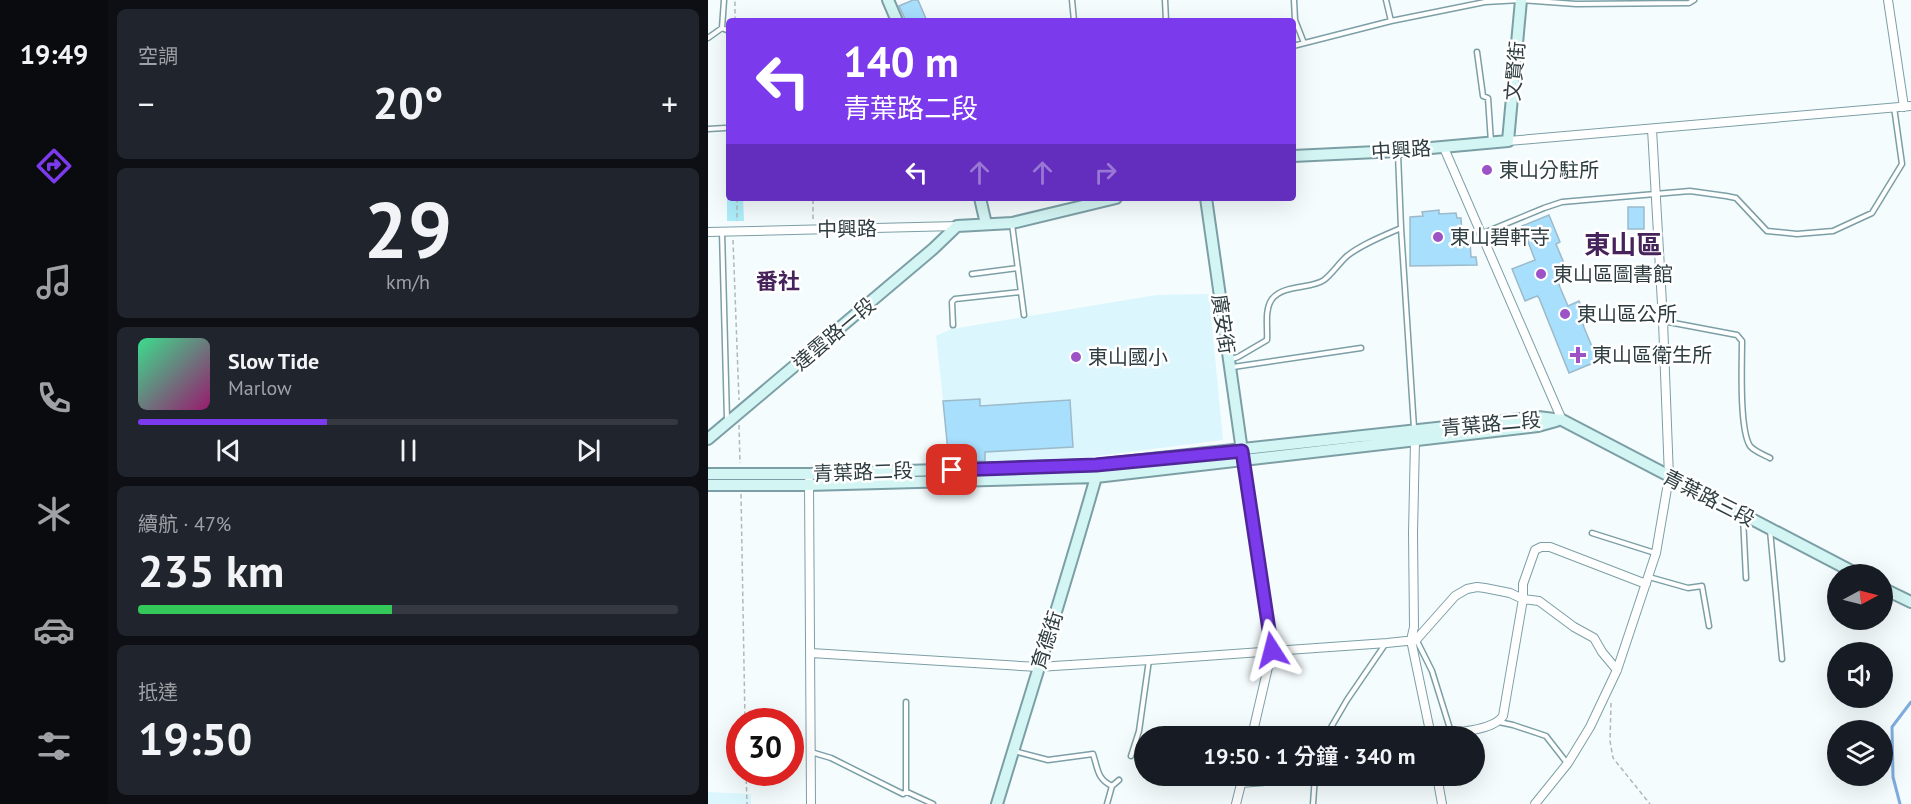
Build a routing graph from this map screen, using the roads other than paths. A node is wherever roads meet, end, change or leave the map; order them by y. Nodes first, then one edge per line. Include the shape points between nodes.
1 (724, 0) edge
2 (888, 0) edge
3 (1072, 0) edge
4 (1165, 0) edge
5 (1294, 0) edge
6 (1386, 0) edge
7 (1521, 0) edge
8 (1694, 0) edge
9 (1888, 0) edge
10 (896, 18) edge
11 (1074, 18) edge
12 (1166, 18) edge
13 (1295, 18) edge
14 (1391, 21) junction
15 (1296, 23) edge
16 (722, 28) junction
17 (726, 30) edge
18 (708, 38) edge
19 (1304, 43) junction
20 (1296, 45) edge
21 (1477, 52) dead end
22 (1907, 106) edge
23 (1894, 107) junction
24 (725, 128) dead end
25 (708, 129) edge
26 (1653, 129) junction
27 (1508, 141) junction
28 (1491, 143) junction
29 (1444, 147) junction
30 (1398, 151) junction
31 (1296, 156) edge
32 (1656, 193) junction
33 (981, 201) edge
34 (1104, 201) edge
35 (1206, 201) edge
36 (1012, 223) junction
37 (986, 224) junction
38 (957, 226) junction
39 (1401, 228) junction
40 (722, 231) junction
41 (708, 232) edge
42 (1480, 234) junction
43 (1017, 268) junction
44 (972, 274) dead end
45 (1020, 292) junction
46 (1024, 315) dead end
47 (1663, 321) junction
48 (953, 325) dead end
49 (1361, 348) dead end
50 (1229, 364) junction
51 (1562, 420) junction
52 (728, 423) junction
53 (1415, 436) junction
54 (708, 439) edge
55 (1242, 456) junction
56 (1770, 458) dead end
57 (1096, 471) junction
58 (708, 474) edge
59 (809, 474) junction
60 (1668, 477) junction
61 (740, 479) junction
62 (708, 485) edge
63 (808, 485) junction
64 (1743, 516) junction
65 (1770, 529) junction
66 (1592, 533) dead end
67 (1656, 553) junction
68 (1838, 564) edge
69 (1746, 578) dead end
70 (1647, 580) junction
71 (1893, 593) edge
72 (1522, 599) junction
73 (1911, 602) edge
74 (1709, 626) dead end
75 (1414, 640) junction
76 (1387, 643) junction
77 (1272, 650) junction
78 (811, 653) junction
79 (1782, 659) dead end
80 (1149, 660) junction
81 (1038, 667) junction
82 (1617, 670) junction
83 (906, 702) dead end
84 (1499, 722) junction
85 (1254, 726) edge
86 (1332, 726) edge
87 (1429, 726) edge
88 (1449, 726) edge
89 (1485, 727) edge
90 (811, 751) junction
91 (1013, 751) junction
92 (1131, 756) dead end
93 (1568, 763) junction
94 (1119, 780) dead end
95 (1112, 786) junction
96 (1240, 786) edge
97 (1314, 786) edge
98 (1439, 786) edge
99 (906, 792) junction
100 (811, 804) edge
101 (933, 804) edge
102 (997, 804) edge
103 (1107, 804) edge
104 (1236, 804) edge
105 (1313, 804) edge
106 (1442, 804) edge
107 (1535, 804) edge

1 - 16 lane
2 - 10 main road
3 - 11 lane
4 - 12 lane
5 - 13 lane
6 - 14 lane
7 - 8 lane via 1576,4
7 - 14 lane via 1485,2
7 - 27 main road, 文賢街
9 - 22 street
14 - 19 lane
15 - 19 lane
16 - 17 lane
16 - 18 lane
19 - 20 lane
21 - 28 lane via 1483,96 1488,98
22 - 23 street
23 - 26 street
23 - 32 lane via 1902,164 1872,213 1833,231 1767,231 1736,198 1690,191
24 - 25 lane
26 - 27 street
26 - 32 street
27 - 28 main road, 中興路
28 - 29 main road, 中興路
29 - 30 main road, 中興路
29 - 42 street
30 - 31 main road, 中興路
30 - 39 lane
32 - 42 lane via 1562,202
32 - 47 street
33 - 37 main road
34 - 36 main road
35 - 50 main road, 廣安街
36 - 37 main road
36 - 43 lane
37 - 38 main road
38 - 40 street, 中興路
38 - 52 main road, 達雲路一段
39 - 50 lane via 1348,255 1323,281 1276,295 1267,311 1267,340
39 - 53 lane
40 - 41 street, 中興路
40 - 52 lane
42 - 51 street
43 - 44 lane
43 - 45 lane
45 - 46 lane
45 - 48 lane via 955,299
47 - 56 lane via 1737,334 1742,341 1741,392 1747,439 1752,448
47 - 60 street
49 - 50 lane
50 - 55 main road, 廣安街
51 - 53 main road, 青葉路二段 via 1538,417
51 - 60 main road, 青葉路三段
52 - 54 main road, 達雲路一段
53 - 55 main road, 青葉路二段
53 - 75 street
55 - 57 main road, 青葉路二段
55 - 77 street, 廣安街
57 - 59 main road, 青葉路二段
57 - 63 main road, 青葉路二段
57 - 81 main road, 育德街 via 1063,594
58 - 61 main road, 青葉路二段
59 - 61 main road, 青葉路二段
59 - 63 street
60 - 64 main road, 青葉路三段
60 - 67 street
61 - 62 main road, 青葉路二段
61 - 63 main road, 青葉路二段
63 - 78 street
64 - 65 main road, 青葉路三段
64 - 69 lane
65 - 68 main road, 青葉路三段
65 - 79 lane
66 - 67 lane
67 - 70 street
70 - 72 street via 1540,547 1535,550 1523,584
70 - 74 lane via 1688,588 1702,586
70 - 82 street
71 - 73 main road
72 - 75 street via 1485,588 1467,589 1455,596
72 - 82 street via 1539,601 1594,638
72 - 84 street
75 - 76 street
75 - 87 street
75 - 88 lane via 1432,671
76 - 77 street
76 - 86 lane
77 - 80 street
77 - 85 street, 廣安街
78 - 81 street
78 - 90 street
80 - 81 street
80 - 92 lane via 1139,731
81 - 91 main road, 育德街
82 - 93 street
83 - 99 lane
84 - 89 street
84 - 93 lane via 1546,736
90 - 99 lane via 903,794
90 - 100 street
91 - 95 lane via 1048,760 1093,754 1103,782
91 - 102 main road, 育德街
93 - 107 street
94 - 95 lane
95 - 103 lane
96 - 104 street
97 - 105 lane
98 - 106 street
99 - 101 lane

